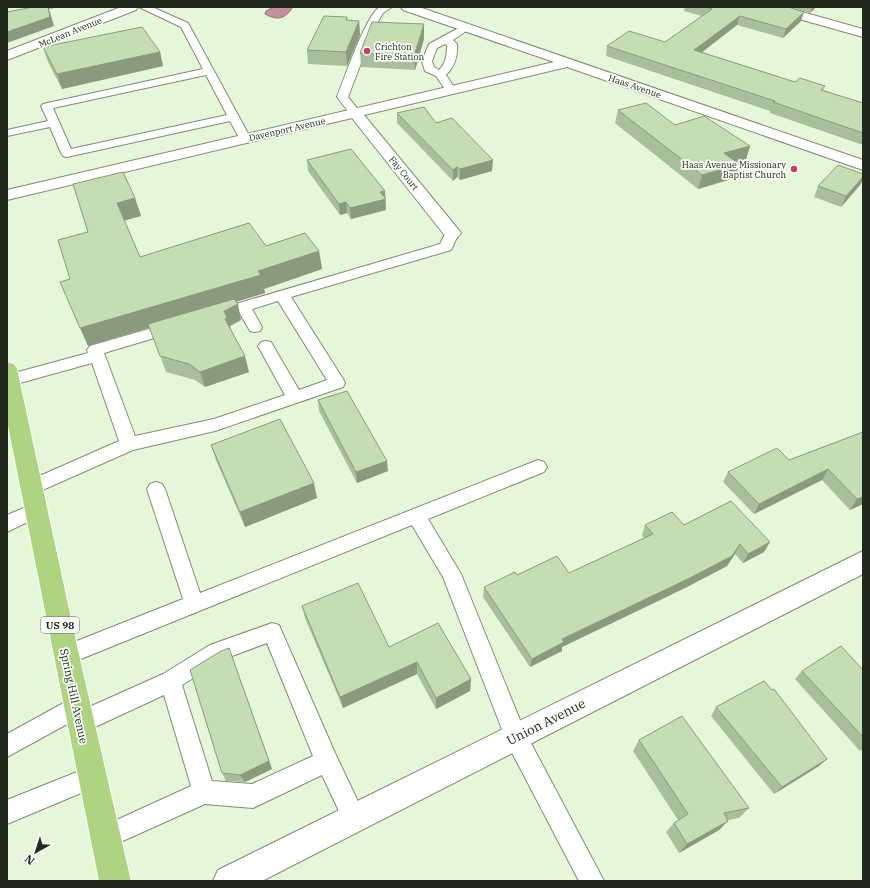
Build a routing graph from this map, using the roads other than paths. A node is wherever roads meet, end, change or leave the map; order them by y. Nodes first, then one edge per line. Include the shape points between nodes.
1 (132, 7) edge
2 (144, 7) edge
3 (388, 7) edge
4 (407, 7) edge
5 (771, 7) edge
6 (466, 27) junction
7 (863, 33) edge
8 (446, 40) junction
9 (7, 56) edge
10 (567, 63) junction
11 (208, 71) junction
12 (440, 74) junction
13 (451, 90) junction
14 (355, 113) junction
15 (233, 117) junction
16 (54, 123) junction
17 (7, 133) edge
18 (245, 139) junction
19 (863, 164) edge
20 (7, 195) edge
21 (452, 233) joint
22 (282, 295) junction
23 (243, 306) junction
24 (206, 317) edge
25 (184, 324) edge
26 (255, 327) dead end
27 (266, 346) dead end
28 (97, 356) junction
29 (8, 375) edge
30 (295, 398) junction
31 (129, 444) junction
32 (538, 467) dead end
33 (156, 489) dead end
34 (34, 498) junction
35 (416, 516) junction
36 (7, 524) edge
37 (863, 562) edge
38 (194, 604) junction
39 (66, 655) junction
40 (170, 681) junction
41 (79, 715) junction
42 (516, 737) junction
43 (7, 746) edge
44 (327, 761) junction
45 (92, 777) junction
46 (204, 792) junction
47 (7, 812) edge
48 (354, 818) junction
49 (105, 837) junction
50 (115, 881) edge
51 (229, 881) edge
52 (592, 881) edge

1 - 9 street, McLean Avenue
2 - 11 lane via 185,25
3 - 14 lane via 378,11 342,97
4 - 6 street, Haas Avenue
5 - 7 street
6 - 8 lane
6 - 10 street, Haas Avenue
8 - 12 lane via 452,44 453,54 449,66
8 - 12 lane via 433,46 427,61 429,68
10 - 13 street, Davenport Avenue
10 - 19 street, Haas Avenue
11 - 15 lane
11 - 16 lane via 47,106
12 - 13 lane
13 - 14 street, Davenport Avenue
14 - 18 street, Davenport Avenue
14 - 21 street, Fay Court
15 - 16 lane via 67,153
15 - 18 lane
16 - 17 lane
18 - 20 street, Davenport Avenue
21 - 22 lane via 446,247
22 - 23 lane
22 - 30 lane via 337,383
23 - 24 lane
23 - 26 lane
25 - 28 lane via 95,350
27 - 30 lane
28 - 29 lane
28 - 31 lane
29 - 34 main road, Spring Hill Avenue / US 98
30 - 31 lane via 215,425
31 - 34 lane
32 - 35 lane
33 - 38 lane
34 - 36 lane
34 - 39 main road, Spring Hill Avenue / US 98
35 - 38 lane
35 - 42 lane via 451,574
37 - 42 street, Union Avenue
38 - 39 lane
39 - 41 main road, Spring Hill Avenue / US 98
40 - 41 lane
40 - 44 lane via 217,652 272,632
40 - 46 lane
41 - 43 lane
41 - 45 main road, Spring Hill Avenue / US 98
42 - 48 street, Union Avenue
42 - 52 lane
44 - 46 lane via 253,796
44 - 48 lane
45 - 47 lane
45 - 49 main road, Spring Hill Avenue / US 98
46 - 49 lane
48 - 51 street, Union Avenue
49 - 50 main road, Spring Hill Avenue / US 98

